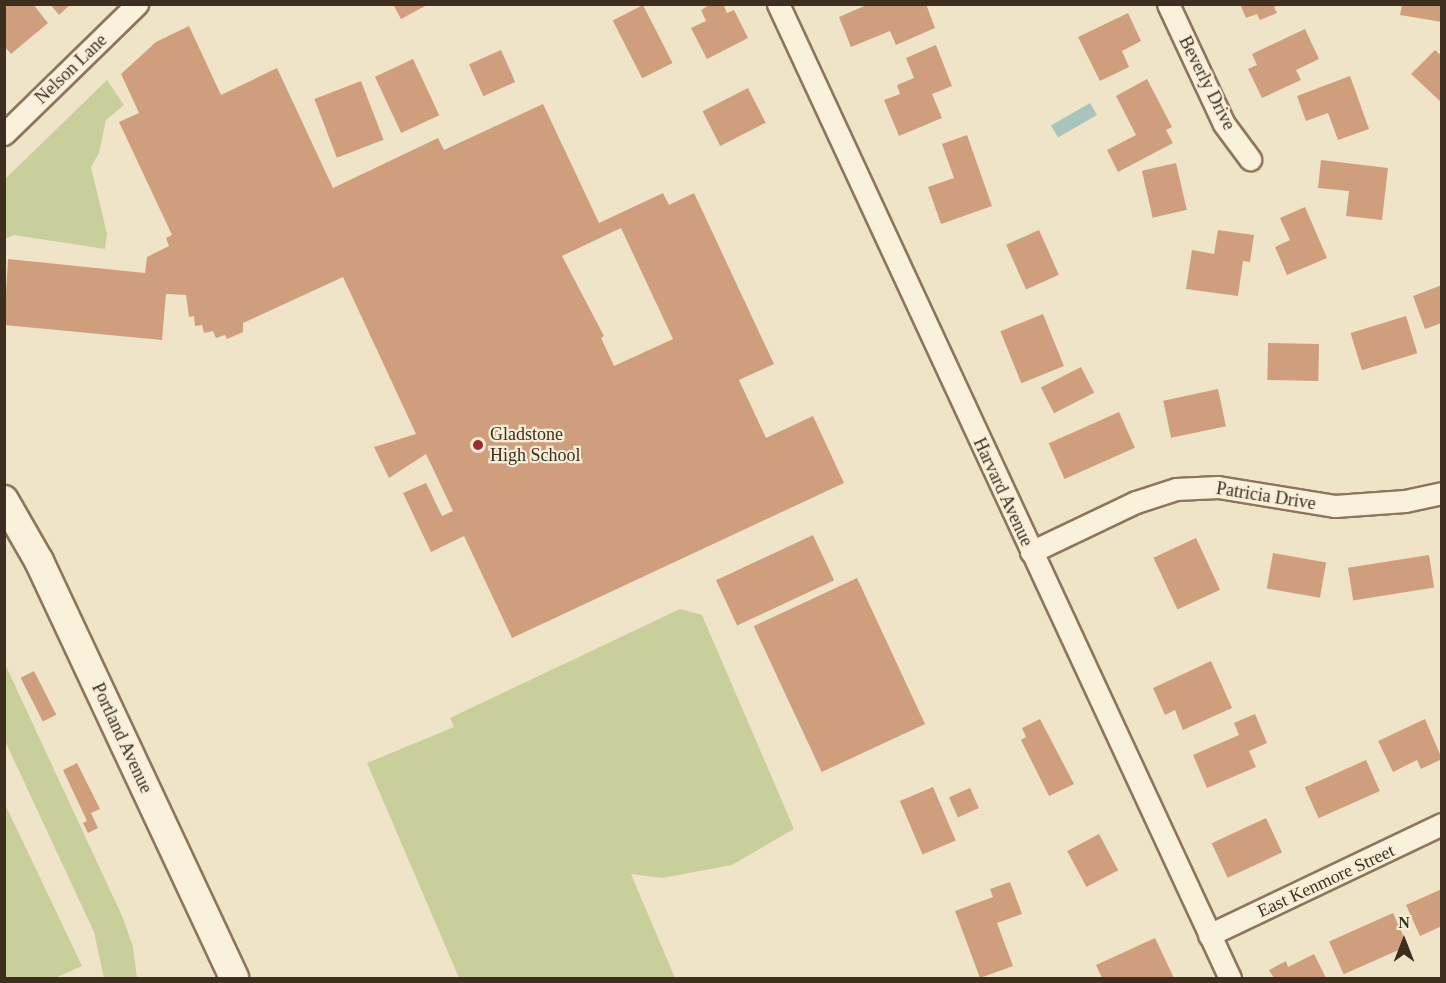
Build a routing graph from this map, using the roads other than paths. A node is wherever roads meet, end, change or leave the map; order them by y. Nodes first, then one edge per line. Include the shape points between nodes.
1 (137, 4) edge
2 (778, 4) edge
3 (1168, 4) edge
4 (4, 134) edge
5 (1250, 159) dead end
6 (1442, 493) edge
7 (4, 500) edge
8 (1031, 552) junction
9 (1442, 824) edge
10 (1209, 935) junction
11 (234, 978) edge
12 (1230, 978) edge

1 - 4 street, Nelson Lane
2 - 8 street, Harvard Avenue
3 - 5 street, Beverly Drive via 1224,124
6 - 8 street, Patricia Drive via 1405,501 1335,506 1218,487 1176,489 1136,502
7 - 11 street, Portland Avenue via 39,561
8 - 10 street, Harvard Avenue
9 - 10 street, East Kenmore Street
10 - 12 street, Harvard Avenue

